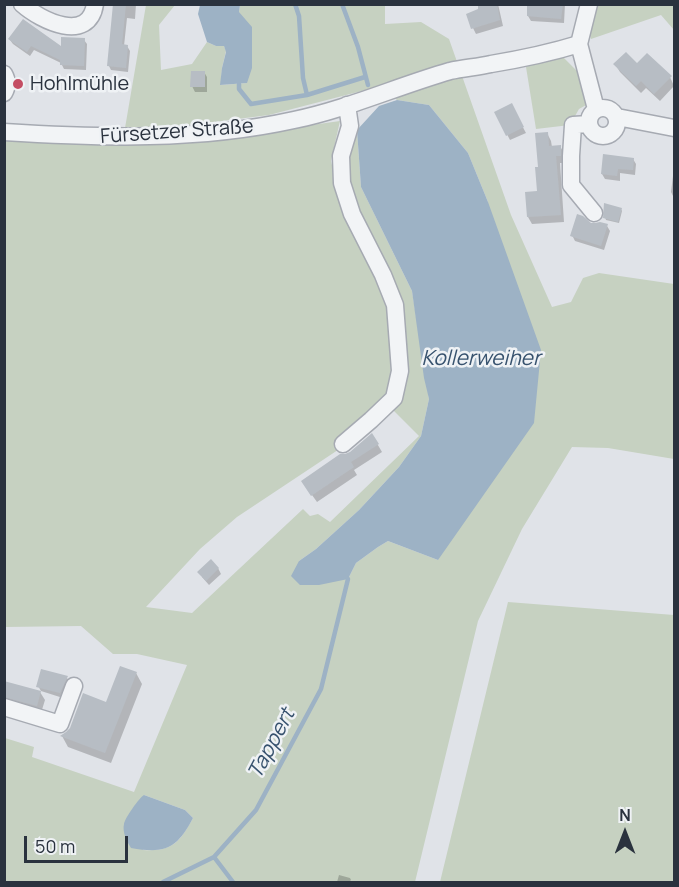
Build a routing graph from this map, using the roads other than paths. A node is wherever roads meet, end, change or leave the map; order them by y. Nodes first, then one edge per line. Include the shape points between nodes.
1 (22, 4) edge
2 (95, 4) edge
3 (589, 4) edge
4 (579, 44) junction
5 (4, 74) edge
6 (4, 93) edge
7 (347, 105) junction
8 (592, 117) junction
9 (617, 117) junction
10 (675, 128) edge
11 (4, 132) edge
12 (594, 213) dead end
13 (343, 444) dead end
14 (74, 686) dead end
15 (4, 707) edge

1 - 2 street via 45,19 76,27 87,22
3 - 4 street
4 - 7 street, Fürsetzer Straße via 549,54 454,70
4 - 8 street
5 - 6 street
7 - 11 street, Fürsetzer Straße via 296,120 218,132 92,137
7 - 13 street via 350,126 341,156 342,183 352,214 395,305 400,371 394,398
8 - 9 street via 601,108 608,108
8 - 9 street via 591,130 606,136 617,126
8 - 12 street via 573,125 571,185
9 - 10 street
14 - 15 street via 60,724

